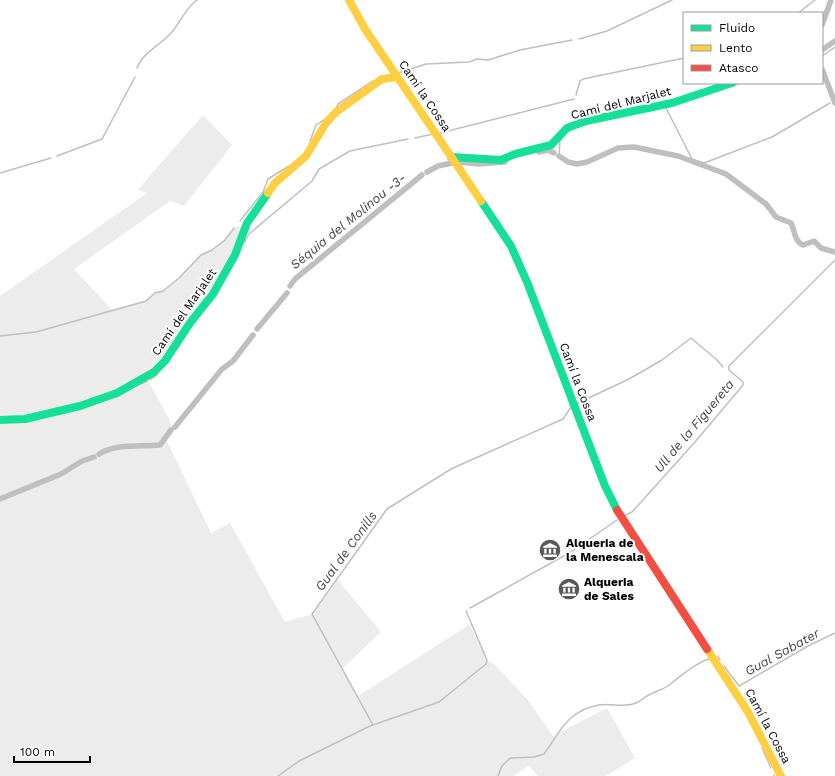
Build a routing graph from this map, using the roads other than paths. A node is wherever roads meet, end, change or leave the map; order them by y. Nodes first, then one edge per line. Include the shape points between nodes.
1 (349, 0) edge
2 (831, 0) edge
3 (823, 22) edge
4 (835, 41) edge
5 (823, 49) edge
6 (823, 72) edge
7 (397, 77) junction
8 (729, 84) edge
9 (835, 103) edge
10 (452, 157) junction
11 (0, 420) edge
12 (781, 776) edge

1 - 7 street, Camí la Cossa
2 - 3 street
4 - 5 street
6 - 9 street
7 - 10 street, Camí la Cossa
7 - 11 street, Camí del Marjalet via 382,79 336,112 306,156 275,183 247,223 235,255 213,294 154,372 117,393 80,406 25,419
8 - 10 street, Camí del Marjalet via 672,103 586,121 567,128 551,145 501,160
10 - 12 street, Camí la Cossa via 516,255 602,480 622,520 742,701

